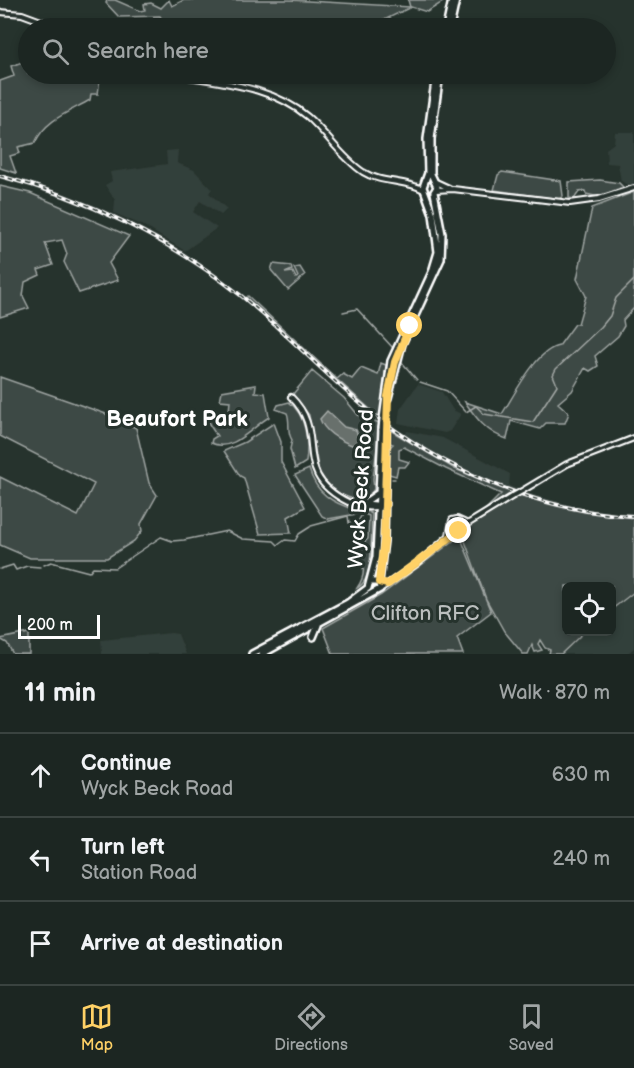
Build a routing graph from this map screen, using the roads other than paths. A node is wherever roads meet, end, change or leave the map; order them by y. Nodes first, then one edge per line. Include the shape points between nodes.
1 (454, 0) edge
2 (0, 12) edge
3 (29, 18) edge
4 (450, 18) edge
5 (228, 84) edge
6 (436, 84) edge
7 (437, 84) edge
8 (426, 181) junction
9 (436, 182) junction
10 (407, 184) junction
11 (634, 188) edge
12 (453, 189) junction
13 (425, 191) junction
14 (435, 192) junction
15 (291, 396) dead end
16 (385, 420) junction
17 (384, 430) junction
18 (634, 438) edge
19 (378, 493) junction
20 (348, 502) junction
21 (364, 503) junction
22 (379, 506) junction
23 (462, 522) junction
24 (469, 524) junction
25 (450, 529) junction
26 (461, 529) junction
27 (455, 532) junction
28 (448, 537) junction
29 (370, 584) junction
30 (379, 586) junction
31 (319, 624) junction
32 (313, 637) dead end
33 (252, 654) edge
34 (262, 654) edge

1 - 4 main road
2 - 3 street
5 - 10 street via 292,106 363,172
6 - 8 main road, Wyck Beck Road via 426,139
7 - 9 main road via 431,139 431,174
8 - 9 main road
8 - 10 street
8 - 13 main road, Wyck Beck Road
9 - 12 street
9 - 14 main road
10 - 13 street
11 - 12 street via 597,200 570,203
12 - 14 street
13 - 14 main road
13 - 16 main road, Wyck Beck Road via 438,235 435,264 391,361
14 - 16 main road, Wyck Beck Road via 442,234 441,259 395,362
15 - 20 street via 302,408 309,426 312,463 319,480
16 - 17 main road, Wyck Beck Road, bridge
17 - 19 main road, Wyck Beck Road
17 - 22 main road, Wyck Beck Road via 386,477
18 - 24 street, bridge via 567,464
19 - 21 main road
19 - 22 main road, Wyck Beck Road
20 - 21 street
20 - 22 street
21 - 22 street
22 - 29 main road, Wyck Beck Road
22 - 30 main road, Wyck Beck Road
23 - 24 street
23 - 25 street via 452,520
23 - 26 street
24 - 26 street
25 - 27 street
25 - 28 street
26 - 27 street
27 - 28 street
28 - 30 street via 388,584
29 - 30 main road
29 - 30 main road via 372,591
29 - 33 main road via 348,603
30 - 31 main road
31 - 32 main road
31 - 34 main road

